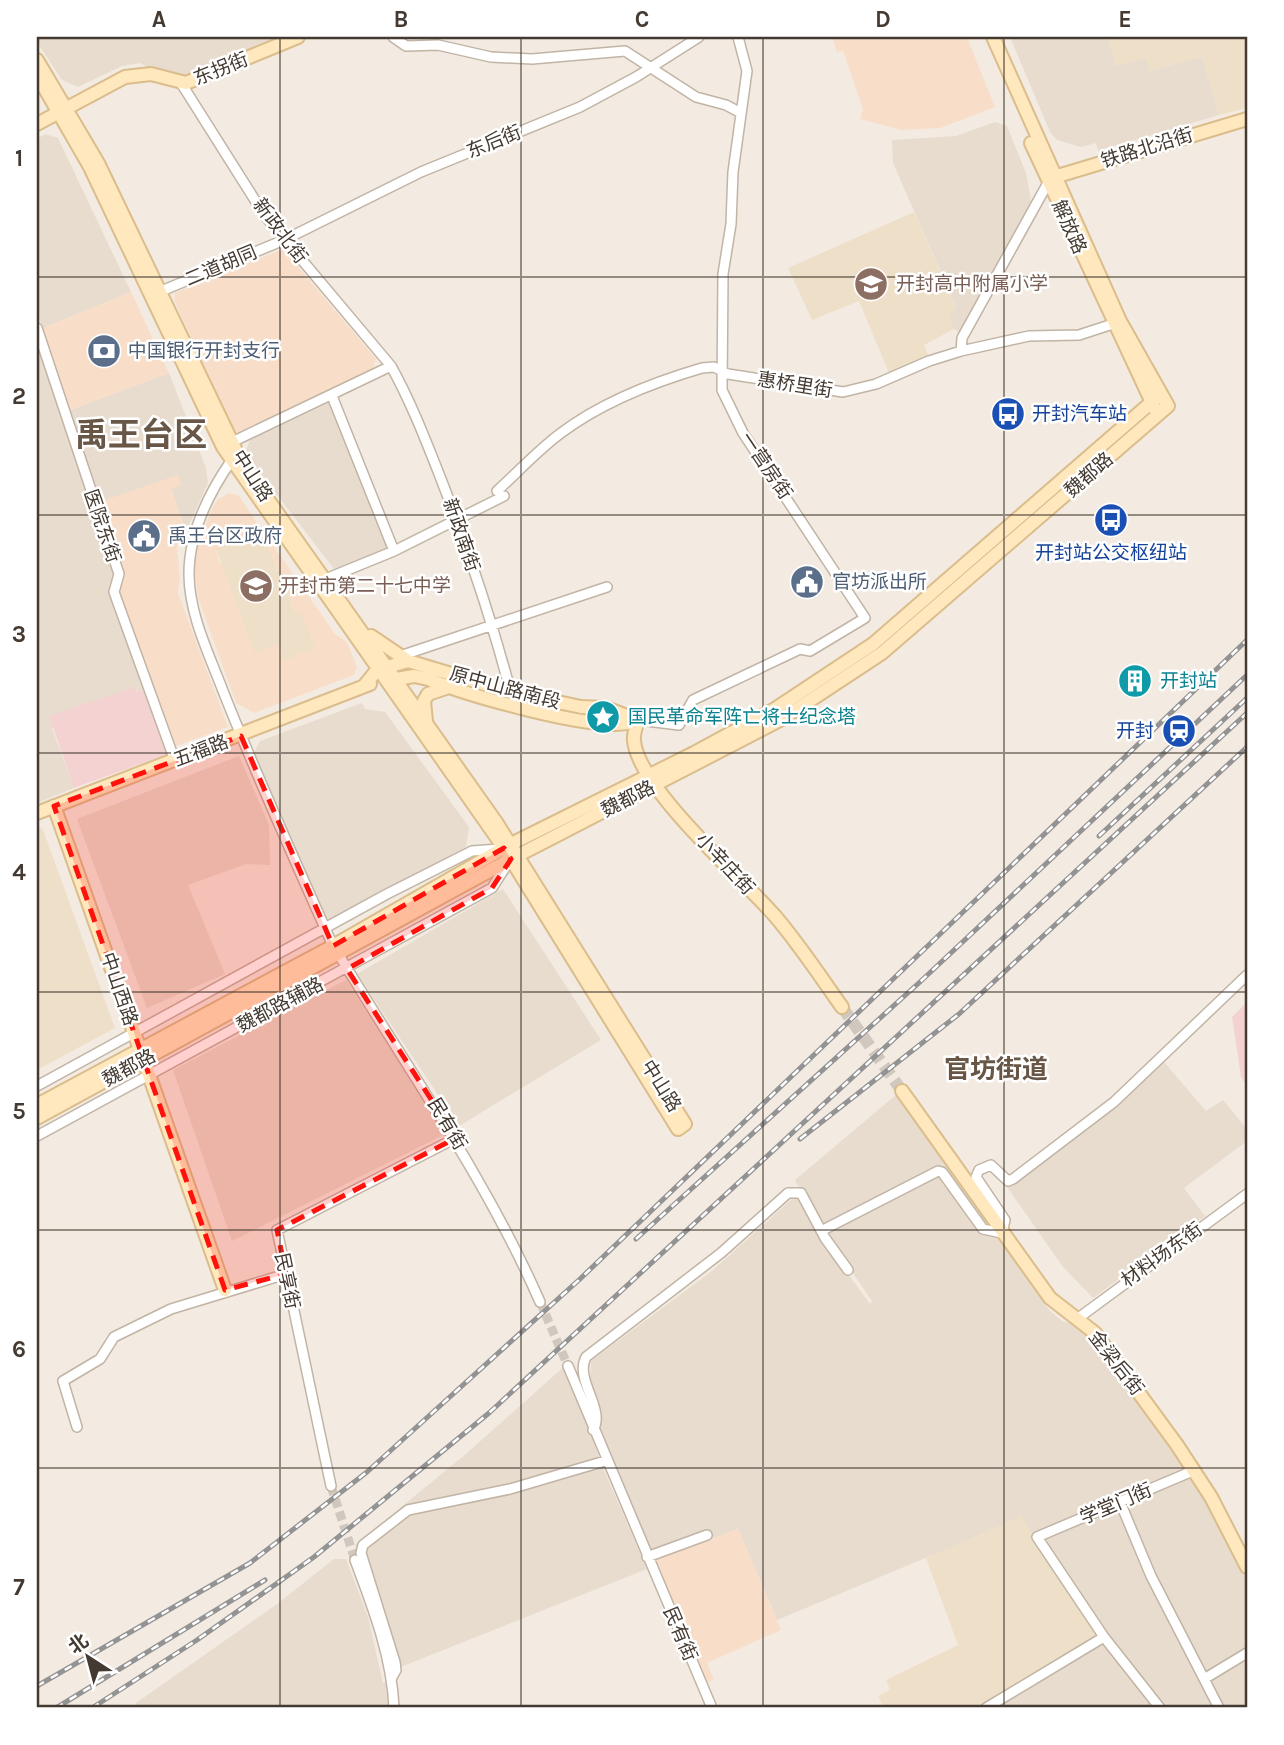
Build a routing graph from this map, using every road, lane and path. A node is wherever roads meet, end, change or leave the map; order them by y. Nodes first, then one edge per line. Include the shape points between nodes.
1 (298, 37) edge
2 (393, 37) edge
3 (699, 37) edge
4 (738, 37) edge
5 (985, 37) edge
6 (993, 37) edge
7 (37, 60) edge
8 (651, 68) junction
9 (37, 75) edge
10 (181, 83) junction
11 (63, 110) junction
12 (741, 113) junction
13 (1247, 119) edge
14 (37, 124) edge
15 (1052, 178) junction
16 (284, 240) junction
17 (159, 292) junction
18 (1117, 323) junction
19 (37, 328) edge
20 (961, 351) junction
21 (392, 368) junction
22 (721, 371) junction
23 (332, 397) junction
24 (1159, 405) joint
25 (230, 443) junction
26 (231, 461) junction
27 (456, 521) junction
28 (394, 551) junction
29 (323, 580) junction
30 (607, 587) dead end
31 (347, 614) junction
32 (492, 625) junction
33 (403, 659) junction
34 (386, 674) junction
35 (364, 686) joint
36 (448, 687) junction
37 (512, 699) junction
38 (633, 719) junction
39 (427, 725) junction
40 (241, 736) junction
41 (175, 761) junction
42 (653, 780) junction
43 (54, 806) junction
44 (37, 813) edge
45 (511, 852) junction
46 (325, 929) junction
47 (336, 950) junction
48 (348, 969) junction
49 (1247, 975) edge
50 (842, 1007) tunnel mouth
51 (135, 1034) junction
52 (142, 1054) junction
53 (149, 1075) junction
54 (37, 1086) edge
55 (902, 1091) tunnel mouth
56 (37, 1105) edge
57 (37, 1118) edge
58 (37, 1136) edge
59 (456, 1138) junction
60 (1247, 1194) edge
61 (821, 1231) junction
62 (1002, 1233) junction
63 (848, 1270) dead end
64 (286, 1274) junction
65 (225, 1290) junction
66 (540, 1302) tunnel mouth
67 (1077, 1319) junction
68 (568, 1366) tunnel mouth
69 (77, 1427) dead end
70 (593, 1430) junction
71 (605, 1461) junction
72 (1195, 1470) junction
73 (331, 1486) tunnel mouth
74 (1119, 1502) junction
75 (706, 1535) dead end
76 (647, 1557) junction
77 (355, 1560) tunnel mouth
78 (1247, 1567) edge
79 (1104, 1637) junction
80 (1247, 1653) edge
81 (391, 1679) junction
82 (1204, 1679) junction
83 (394, 1708) edge
84 (712, 1708) edge
85 (986, 1708) edge
86 (1160, 1708) edge
87 (1219, 1708) edge

1 - 10 main road, 东拐街
2 - 8 street via 406,46 438,45 491,57 532,59 625,51
3 - 8 street, 东后街
4 - 12 street, 一营房街 via 747,71
5 - 15 main road, 解放路
6 - 15 main road, 解放路
7 - 11 main road, 中山路
8 - 12 street via 696,97
8 - 16 street, 东后街 via 580,107 409,178
9 - 11 main road, 中山路
10 - 11 main road, 东拐街 via 151,74 125,77
10 - 16 street, 新政北街
11 - 14 main road, 东拐街
11 - 17 main road, 中山路 via 98,163
11 - 26 main road, 中山路
12 - 22 street, 一营房街 via 723,274
13 - 15 main road, 铁路北沿街
15 - 18 main road, 解放路
15 - 20 street via 962,338
16 - 17 street, 二道胡同
16 - 21 street, 新政北街
17 - 25 main road, 中山路
18 - 20 street, 惠桥里街 via 1079,335 1029,336
18 - 24 main road, 解放路
19 - 41 street, 医院东街 via 119,574 114,592
20 - 22 street, 惠桥里街 via 843,392
21 - 23 street
21 - 27 street, 新政南街
22 - 27 street, 惠桥里街 via 711,366 686,373 583,418 560,434 500,494
22 - 38 street, 一营房街 via 722,390 738,425 865,618 810,651 800,649 693,700 679,725
23 - 25 street
23 - 28 street
24 - 42 main road, 魏都路 via 881,653 782,719
25 - 29 main road, 中山路
26 - 34 main road, 中山路
26 - 40 street, 民有街 via 199,524 189,574 200,628
27 - 28 street, 惠桥里街
27 - 32 street, 新政南街
28 - 29 street, 惠桥里街
29 - 31 main road, 中山路
30 - 32 street
31 - 33 main road
31 - 34 main road, 中山路
32 - 33 street
32 - 37 street, 新政南街
33 - 34 main road, 原中山路南段
33 - 37 main road, 原中山路南段
34 - 35 main road, 原中山路南段
34 - 36 main road, 原中山路南段 via 414,676
34 - 39 main road, 中山路
34 - 45 main road, 中山路
35 - 40 main road, 五福路
36 - 37 main road, 原中山路南段
36 - 39 main road via 432,690 424,701
37 - 38 main road, 原中山路南段 via 599,724
38 - 42 main road, 小辛庄街 via 633,738
39 - 45 main road, 中山路
40 - 41 main road, 五福路
40 - 46 street, 民有街
41 - 43 main road, 五福路
42 - 45 main road, 魏都路
42 - 50 main road, 小辛庄街 via 726,869 773,914
43 - 44 main road, 五福路
43 - 51 main road, 中山西路
45 - 45 main road, 中山路 via 678,1129 685,1124
45 - 46 street via 472,851
45 - 47 main road, 魏都路
45 - 48 street, 魏都路辅路 via 492,888
46 - 47 street, 民有街
46 - 51 street
47 - 48 street, 民有街
47 - 52 main road, 魏都路
48 - 53 street, 魏都路辅路
48 - 59 street, 民有街
49 - 62 street via 1114,1102 1013,1179 1008,1181 991,1165 979,1170 976,1177 1005,1220
51 - 52 main road, 中山西路
51 - 54 street
52 - 53 main road, 中山西路
52 - 56 main road, 魏都路
52 - 57 main road, 魏都路
53 - 58 street, 魏都路辅路
53 - 65 main road, 中山西路
55 - 62 main road
59 - 64 street, 民享街 via 277,1230
59 - 66 street, 民有街
60 - 67 street, 材料场东街
61 - 62 street via 938,1171 983,1228
61 - 63 street
61 - 70 street via 801,1193 788,1193 721,1253 586,1357 583,1369 597,1422
62 - 67 main road, 金梁后街 via 1050,1298
64 - 65 street
64 - 73 street, 民享街
65 - 69 street via 170,1309 114,1337 96,1363 66,1377 63,1384
67 - 72 main road, 金梁后街 via 1095,1333
68 - 70 street, 民有街
70 - 71 street, 民有街
71 - 76 street, 民有街
71 - 81 street via 510,1489 408,1510 363,1545 361,1553 395,1662
72 - 74 street, 学堂门街
72 - 78 main road, 金梁后街
74 - 79 street, 学堂门街 via 1037,1537
74 - 82 street
75 - 76 street
76 - 84 street, 民有街
77 - 81 street via 377,1619
79 - 85 street
79 - 86 street
80 - 82 street
81 - 83 street
82 - 87 street

